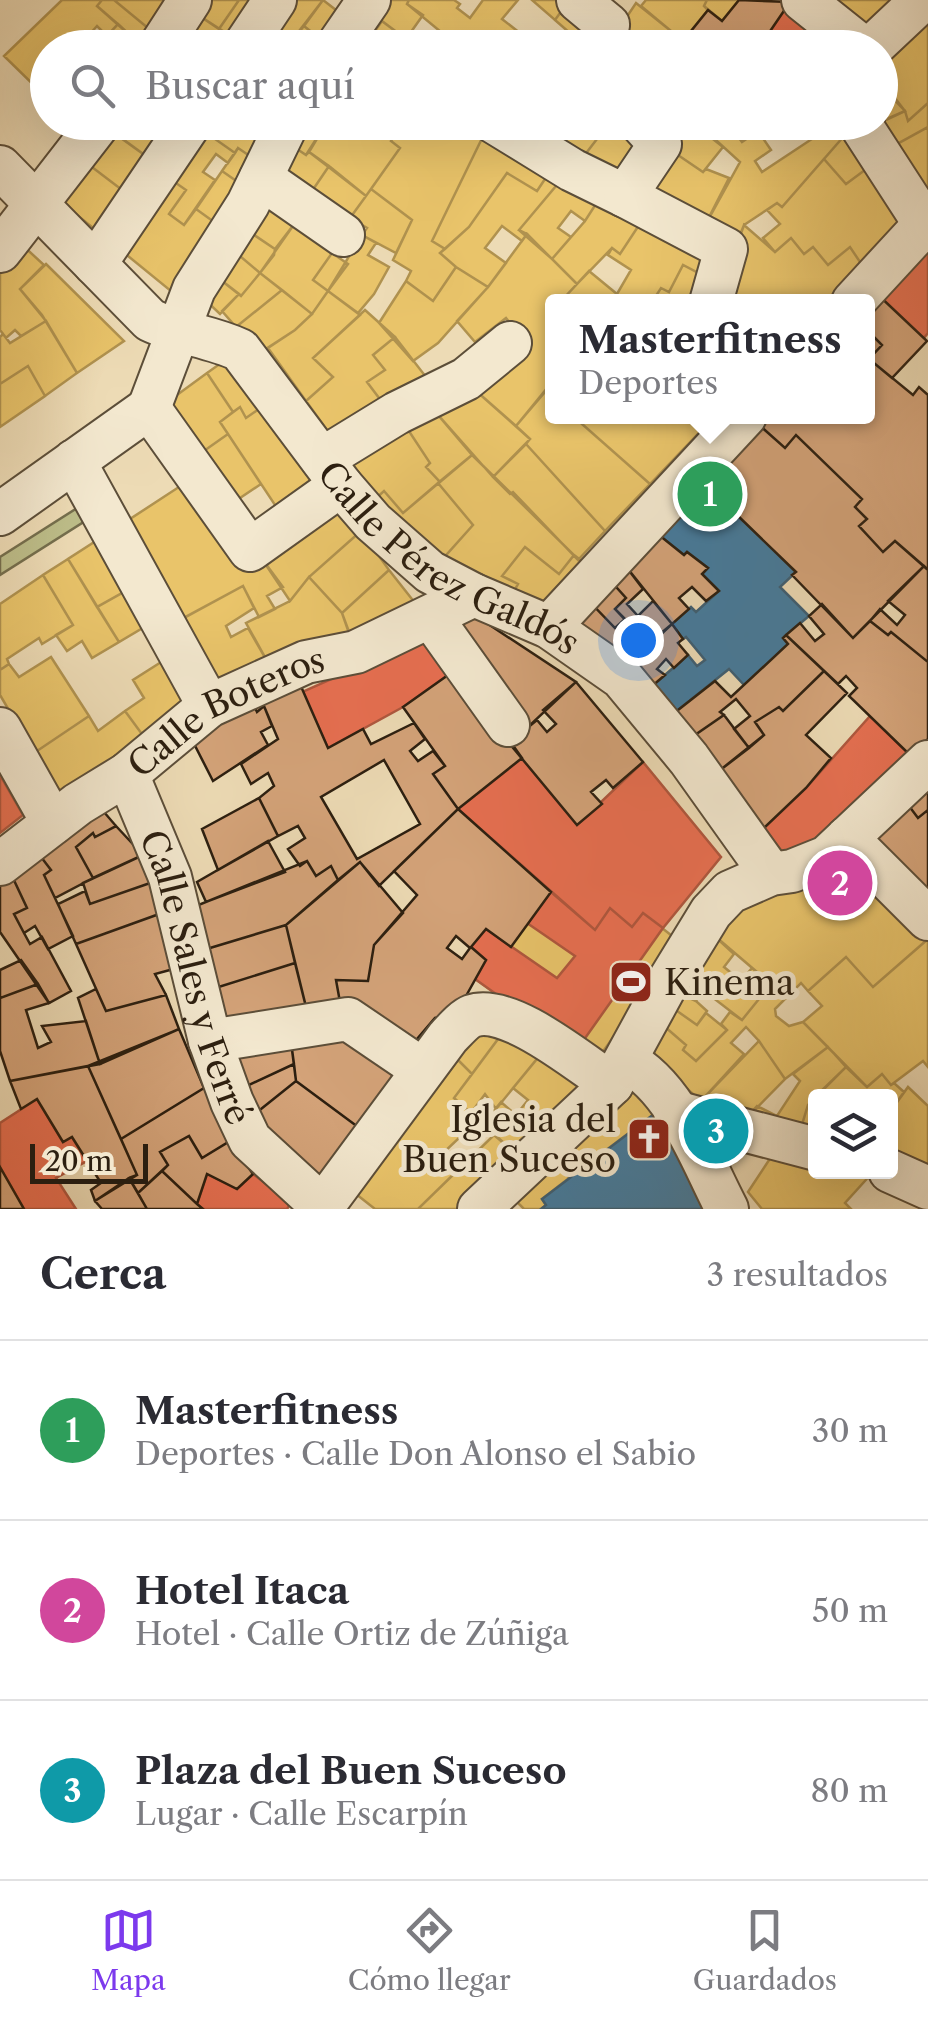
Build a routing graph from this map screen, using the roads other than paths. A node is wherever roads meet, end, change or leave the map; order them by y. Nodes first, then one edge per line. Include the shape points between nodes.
1 (190, 0) edge
2 (274, 0) edge
3 (369, 0) edge
4 (578, 0) edge
5 (803, 0) edge
6 (922, 0) edge
7 (171, 30) edge
8 (255, 30) edge
9 (348, 30) edge
10 (607, 30) edge
11 (840, 30) edge
12 (891, 30) edge
13 (86, 140) edge
14 (179, 140) edge
15 (279, 140) edge
16 (523, 140) edge
17 (656, 140) edge
18 (870, 140) edge
19 (0, 168) edge
20 (260, 178) junction
21 (625, 196) junction
22 (35, 206) junction
23 (926, 227) edge
24 (344, 235) dead end
25 (0, 251) edge
26 (94, 264) junction
27 (712, 294) edge
28 (861, 294) edge
29 (163, 326) junction
30 (510, 343) dead end
31 (149, 408) junction
32 (735, 424) edge
33 (74, 461) junction
34 (331, 472) junction
35 (0, 514) edge
36 (474, 595) junction
37 (430, 617) junction
38 (549, 627) junction
39 (209, 706) junction
40 (508, 725) dead end
41 (0, 729) edge
42 (928, 762) edge
43 (128, 774) junction
44 (53, 823) junction
45 (847, 838) junction
46 (0, 864) edge
47 (771, 874) junction
48 (928, 919) edge
49 (210, 1041) junction
50 (423, 1070) junction
51 (619, 1073) junction
52 (675, 1112) junction
53 (808, 1147) edge
54 (898, 1175) edge
55 (928, 1188) edge
56 (324, 1208) edge
57 (479, 1209) edge
58 (727, 1209) edge

1 - 7 street
2 - 8 street
3 - 9 street
4 - 10 street
5 - 11 street
6 - 12 street
13 - 22 street
14 - 26 street
15 - 20 street
16 - 21 street
17 - 21 street via 660,144
18 - 23 street
19 - 22 street
20 - 24 street
20 - 29 street via 194,290
21 - 27 street via 726,249
22 - 25 street
22 - 26 street
23 - 28 street
26 - 29 street
29 - 31 street
29 - 34 street, Calle Pérez Galdós via 240,350
30 - 34 street via 466,379 397,412
31 - 33 street
31 - 34 street via 250,550
32 - 38 street
33 - 35 street
33 - 39 street
34 - 36 street, Calle Pérez Galdós via 430,572
36 - 37 street, Calle Boteros
36 - 38 street, Calle Pérez Galdós
37 - 39 street, Calle Boteros
37 - 40 street
38 - 47 street, Calle Pérez Galdós via 622,678
39 - 43 street, Calle Boteros
41 - 44 street
42 - 45 street
43 - 44 street, Calle Boteros
43 - 49 street, Calle Sales y Ferré via 170,877
44 - 46 street, Calle Boteros
45 - 47 street via 827,857
45 - 48 street
47 - 51 street via 730,892 710,912
49 - 50 street via 348,1019
49 - 56 street, Calle Sales y Ferré via 250,1140
50 - 51 street via 471,1016 495,1015
50 - 56 street
51 - 52 street via 646,1072
51 - 57 street
52 - 53 street
52 - 58 street
54 - 55 street

